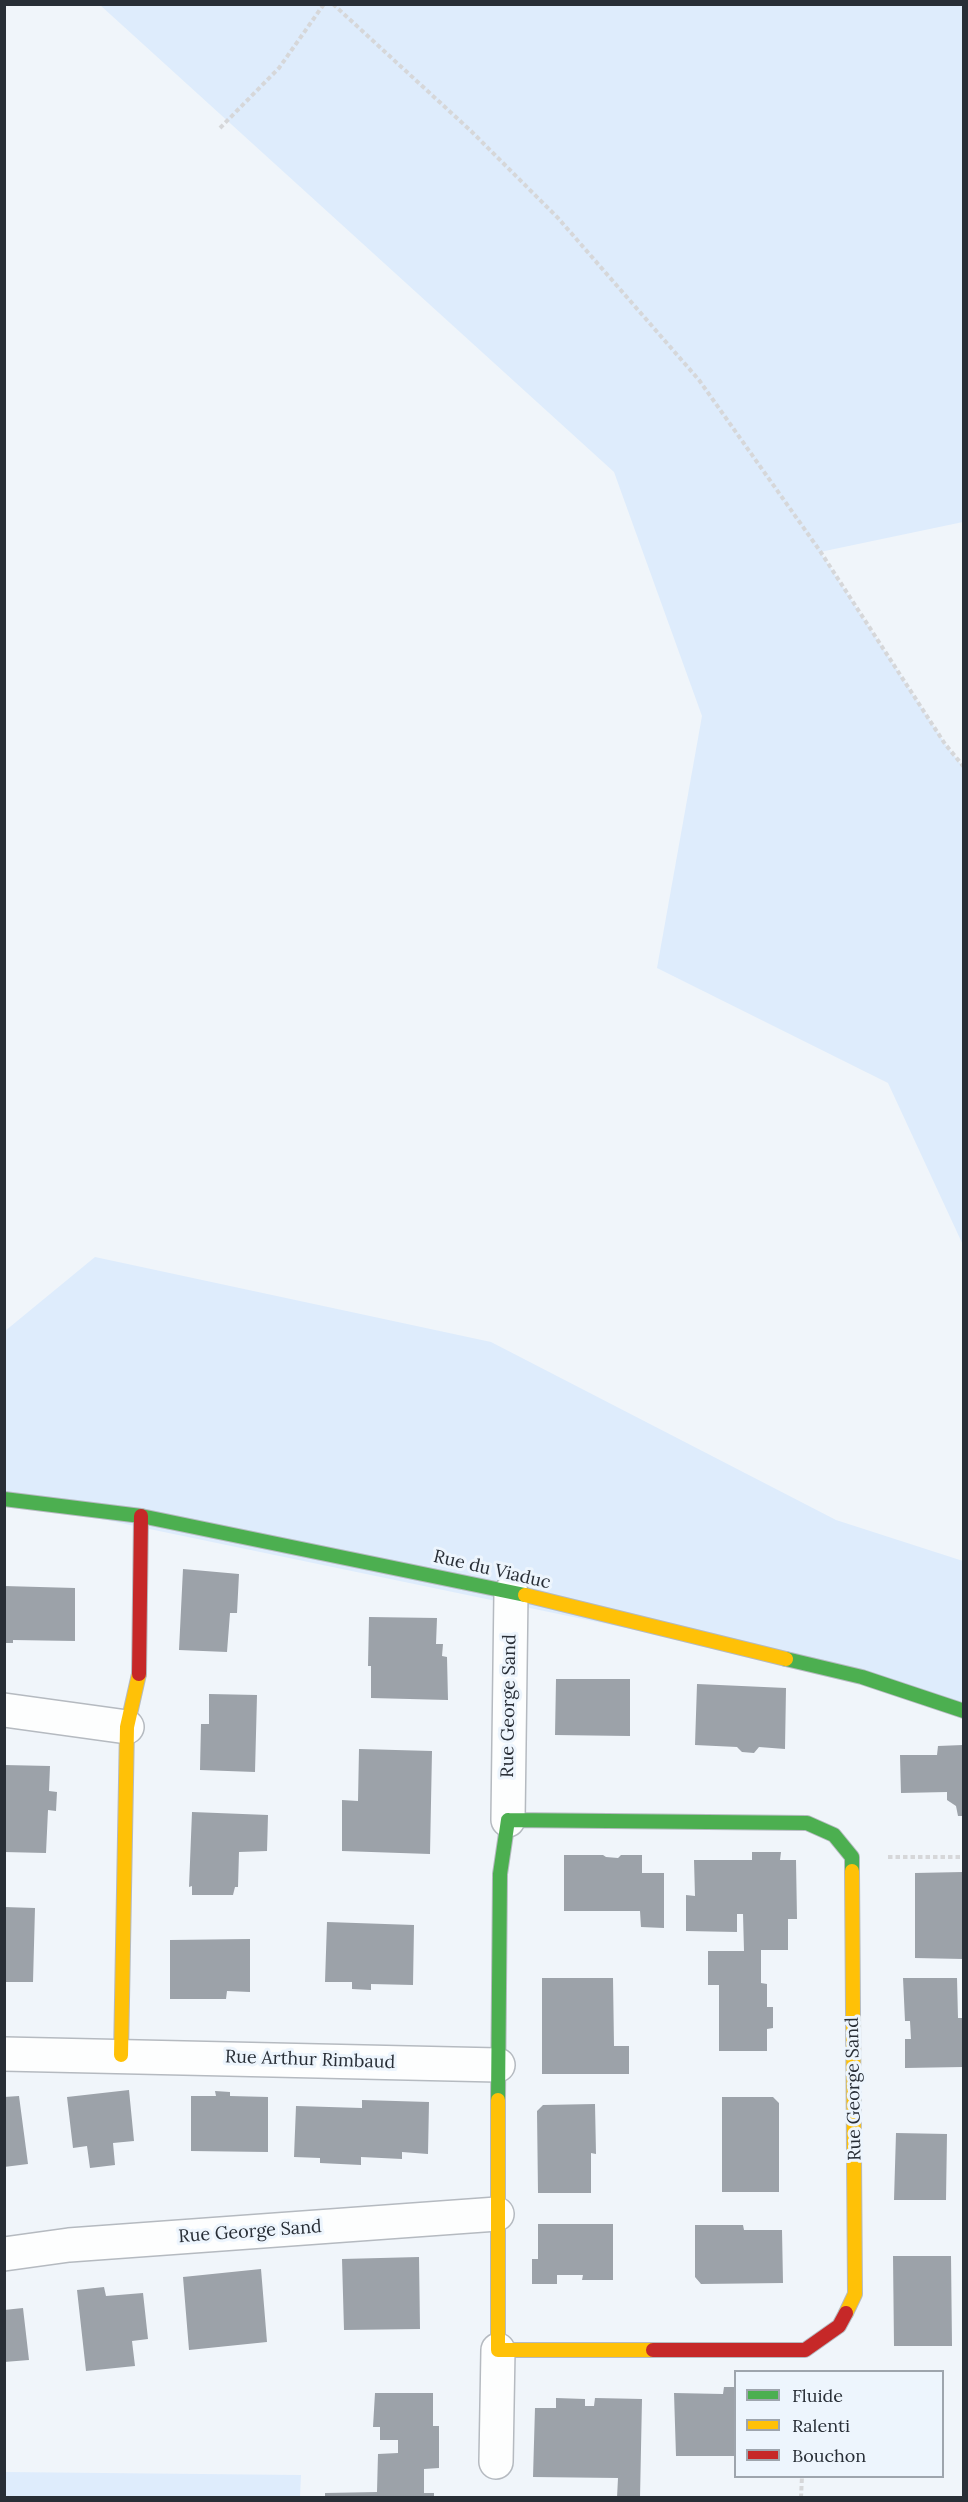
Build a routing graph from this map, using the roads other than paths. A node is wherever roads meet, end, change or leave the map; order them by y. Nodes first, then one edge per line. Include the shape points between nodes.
1 (4, 1499) edge
2 (141, 1516) junction
3 (511, 1592) junction
4 (4, 1710) edge
5 (963, 1711) edge
6 (127, 1727) junction
7 (508, 1820) junction
8 (4, 2054) edge
9 (121, 2055) junction
10 (498, 2065) junction
11 (497, 2214) junction
12 (4, 2254) edge
13 (498, 2350) junction
14 (496, 2462) dead end

1 - 2 street, Rue du Viaduc
2 - 3 street, Rue du Viaduc
2 - 6 street via 141,1667
3 - 5 street, Rue du Viaduc via 862,1677
3 - 7 street, Rue George Sand
4 - 6 street
6 - 9 street
7 - 10 street, Rue George Sand via 500,1874
7 - 13 street, Rue George Sand via 807,1823 834,1835 852,1857 855,2294 839,2326 805,2350
8 - 9 street, Rue Arthur Rimbaud
9 - 10 street, Rue Arthur Rimbaud
10 - 11 street, Rue George Sand
11 - 12 street, Rue George Sand via 69,2245
11 - 13 street, Rue George Sand
13 - 14 street, Rue George Sand

